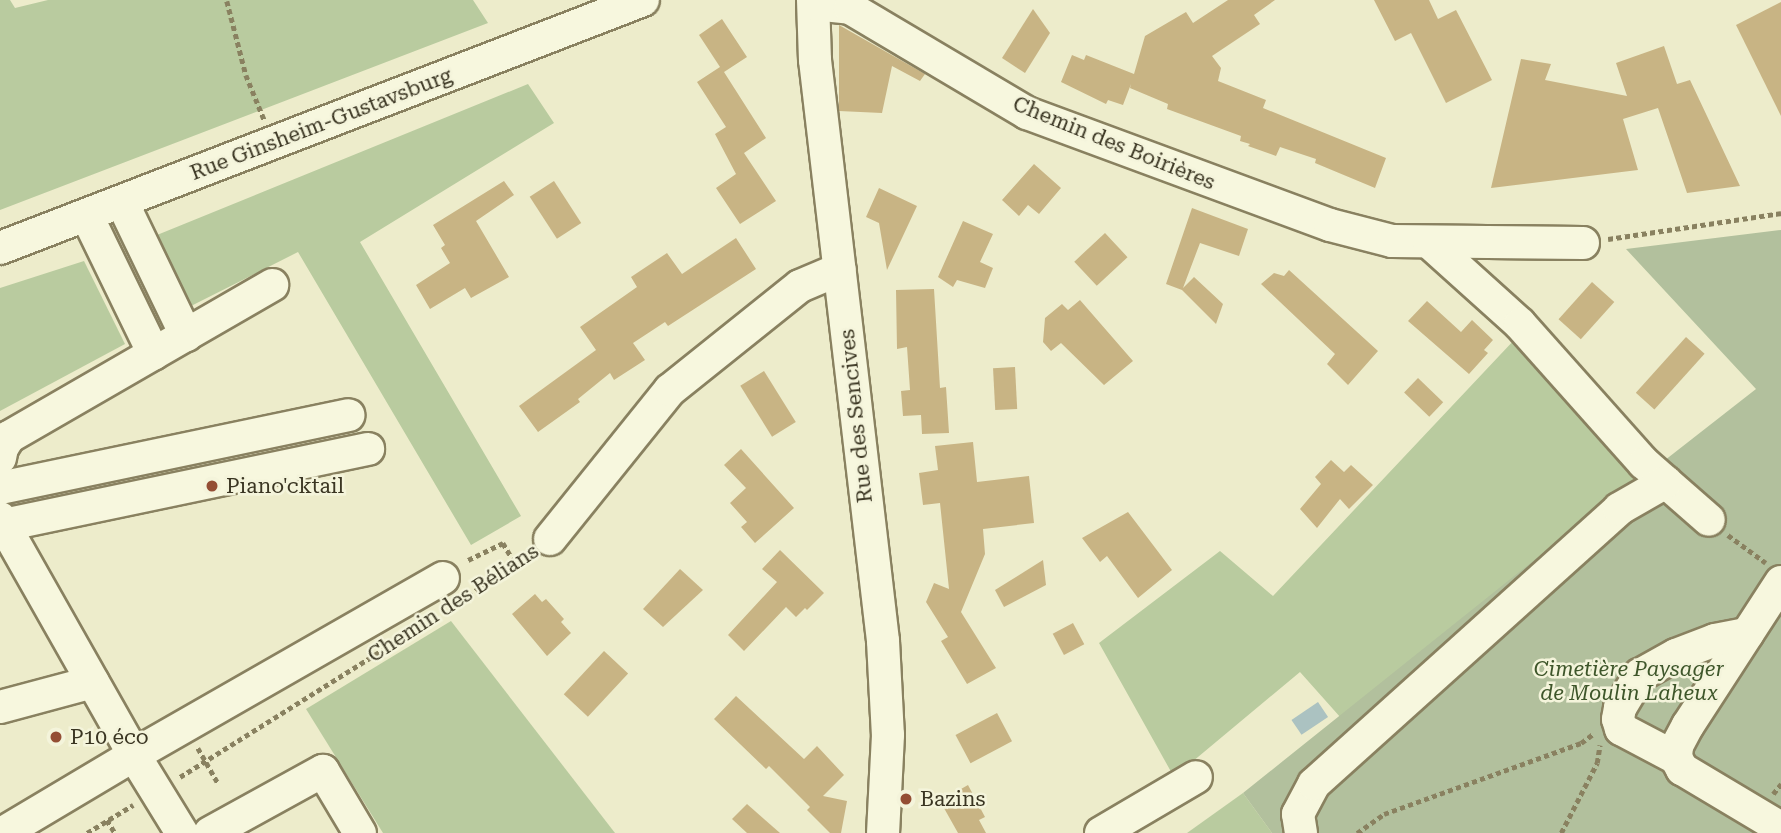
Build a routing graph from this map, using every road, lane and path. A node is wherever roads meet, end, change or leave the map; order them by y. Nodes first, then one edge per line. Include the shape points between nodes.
1 (643, 0) edge
2 (227, 1) edge
3 (814, 2) edge
4 (274, 143) junction
5 (122, 202) junction
6 (1781, 213) edge
7 (87, 216) junction
8 (1429, 242) junction
9 (1583, 243) joint
10 (0, 248) edge
11 (840, 269) junction
12 (272, 285) dead end
13 (186, 335) junction
14 (154, 354) junction
15 (348, 415) dead end
16 (368, 449) dead end
17 (0, 458) edge
18 (1665, 482) junction
19 (0, 488) edge
20 (1709, 520) joint
21 (2, 522) edge
22 (550, 539) joint
23 (468, 560) dead end
24 (517, 566) junction
25 (1776, 574) edge
26 (447, 593) joint
27 (427, 622) dead end
28 (1747, 635) junction
29 (93, 682) junction
30 (0, 707) edge
31 (134, 755) junction
32 (1676, 758) junction
33 (205, 762) junction
34 (1196, 777) dead end
35 (218, 783) dead end
36 (158, 791) junction
37 (107, 820) junction
38 (1781, 828) edge
39 (3, 833) edge
40 (87, 833) edge
41 (115, 833) edge
42 (182, 833) edge
43 (210, 833) edge
44 (359, 833) edge
45 (883, 833) edge
46 (1101, 833) edge
47 (1301, 833) edge
48 (1357, 833) edge
49 (1560, 833) edge

1 - 4 street, Rue Ginsheim-Gustavsburg
2 - 4 path via 246,75
3 - 8 street, Chemin des Boirières via 850,8 1027,113 1330,225 1392,241
3 - 11 street, Rue des Sencives via 815,60
4 - 5 street, Rue Ginsheim-Gustavsburg
5 - 7 street, Rue Ginsheim-Gustavsburg
5 - 13 street
6 - 9 path
7 - 10 street, Rue Ginsheim-Gustavsburg
7 - 14 street
8 - 9 street, Chemin des Boirières
8 - 18 street via 1520,324
11 - 22 street, Chemin des Bélians via 800,286 670,390
11 - 45 street, Rue des Sencives via 883,641 888,735
12 - 13 street
13 - 14 street
14 - 17 street via 9,437
15 - 19 street
16 - 21 street
18 - 20 street
18 - 47 street via 1619,509 1314,784 1298,814
20 - 25 path
21 - 29 street
22 - 24 path, Chemin des Bélians
23 - 24 path via 503,542
24 - 26 path, Chemin des Bélians
25 - 28 street
26 - 31 street
27 - 33 path, Chemin des Bélians
28 - 32 street via 1688,725
28 - 32 street via 1715,640 1640,675 1620,708 1621,729
29 - 30 street
29 - 31 street
31 - 36 street
31 - 39 street
32 - 38 street via 1682,769
33 - 35 path
33 - 36 path, Chemin des Bélians
34 - 46 street
36 - 37 path, Chemin des Bélians
36 - 42 street
37 - 40 path, Chemin des Bélians
37 - 41 path
43 - 44 street via 323,771
48 - 49 path via 1384,814 1581,743 1599,729 1597,763

